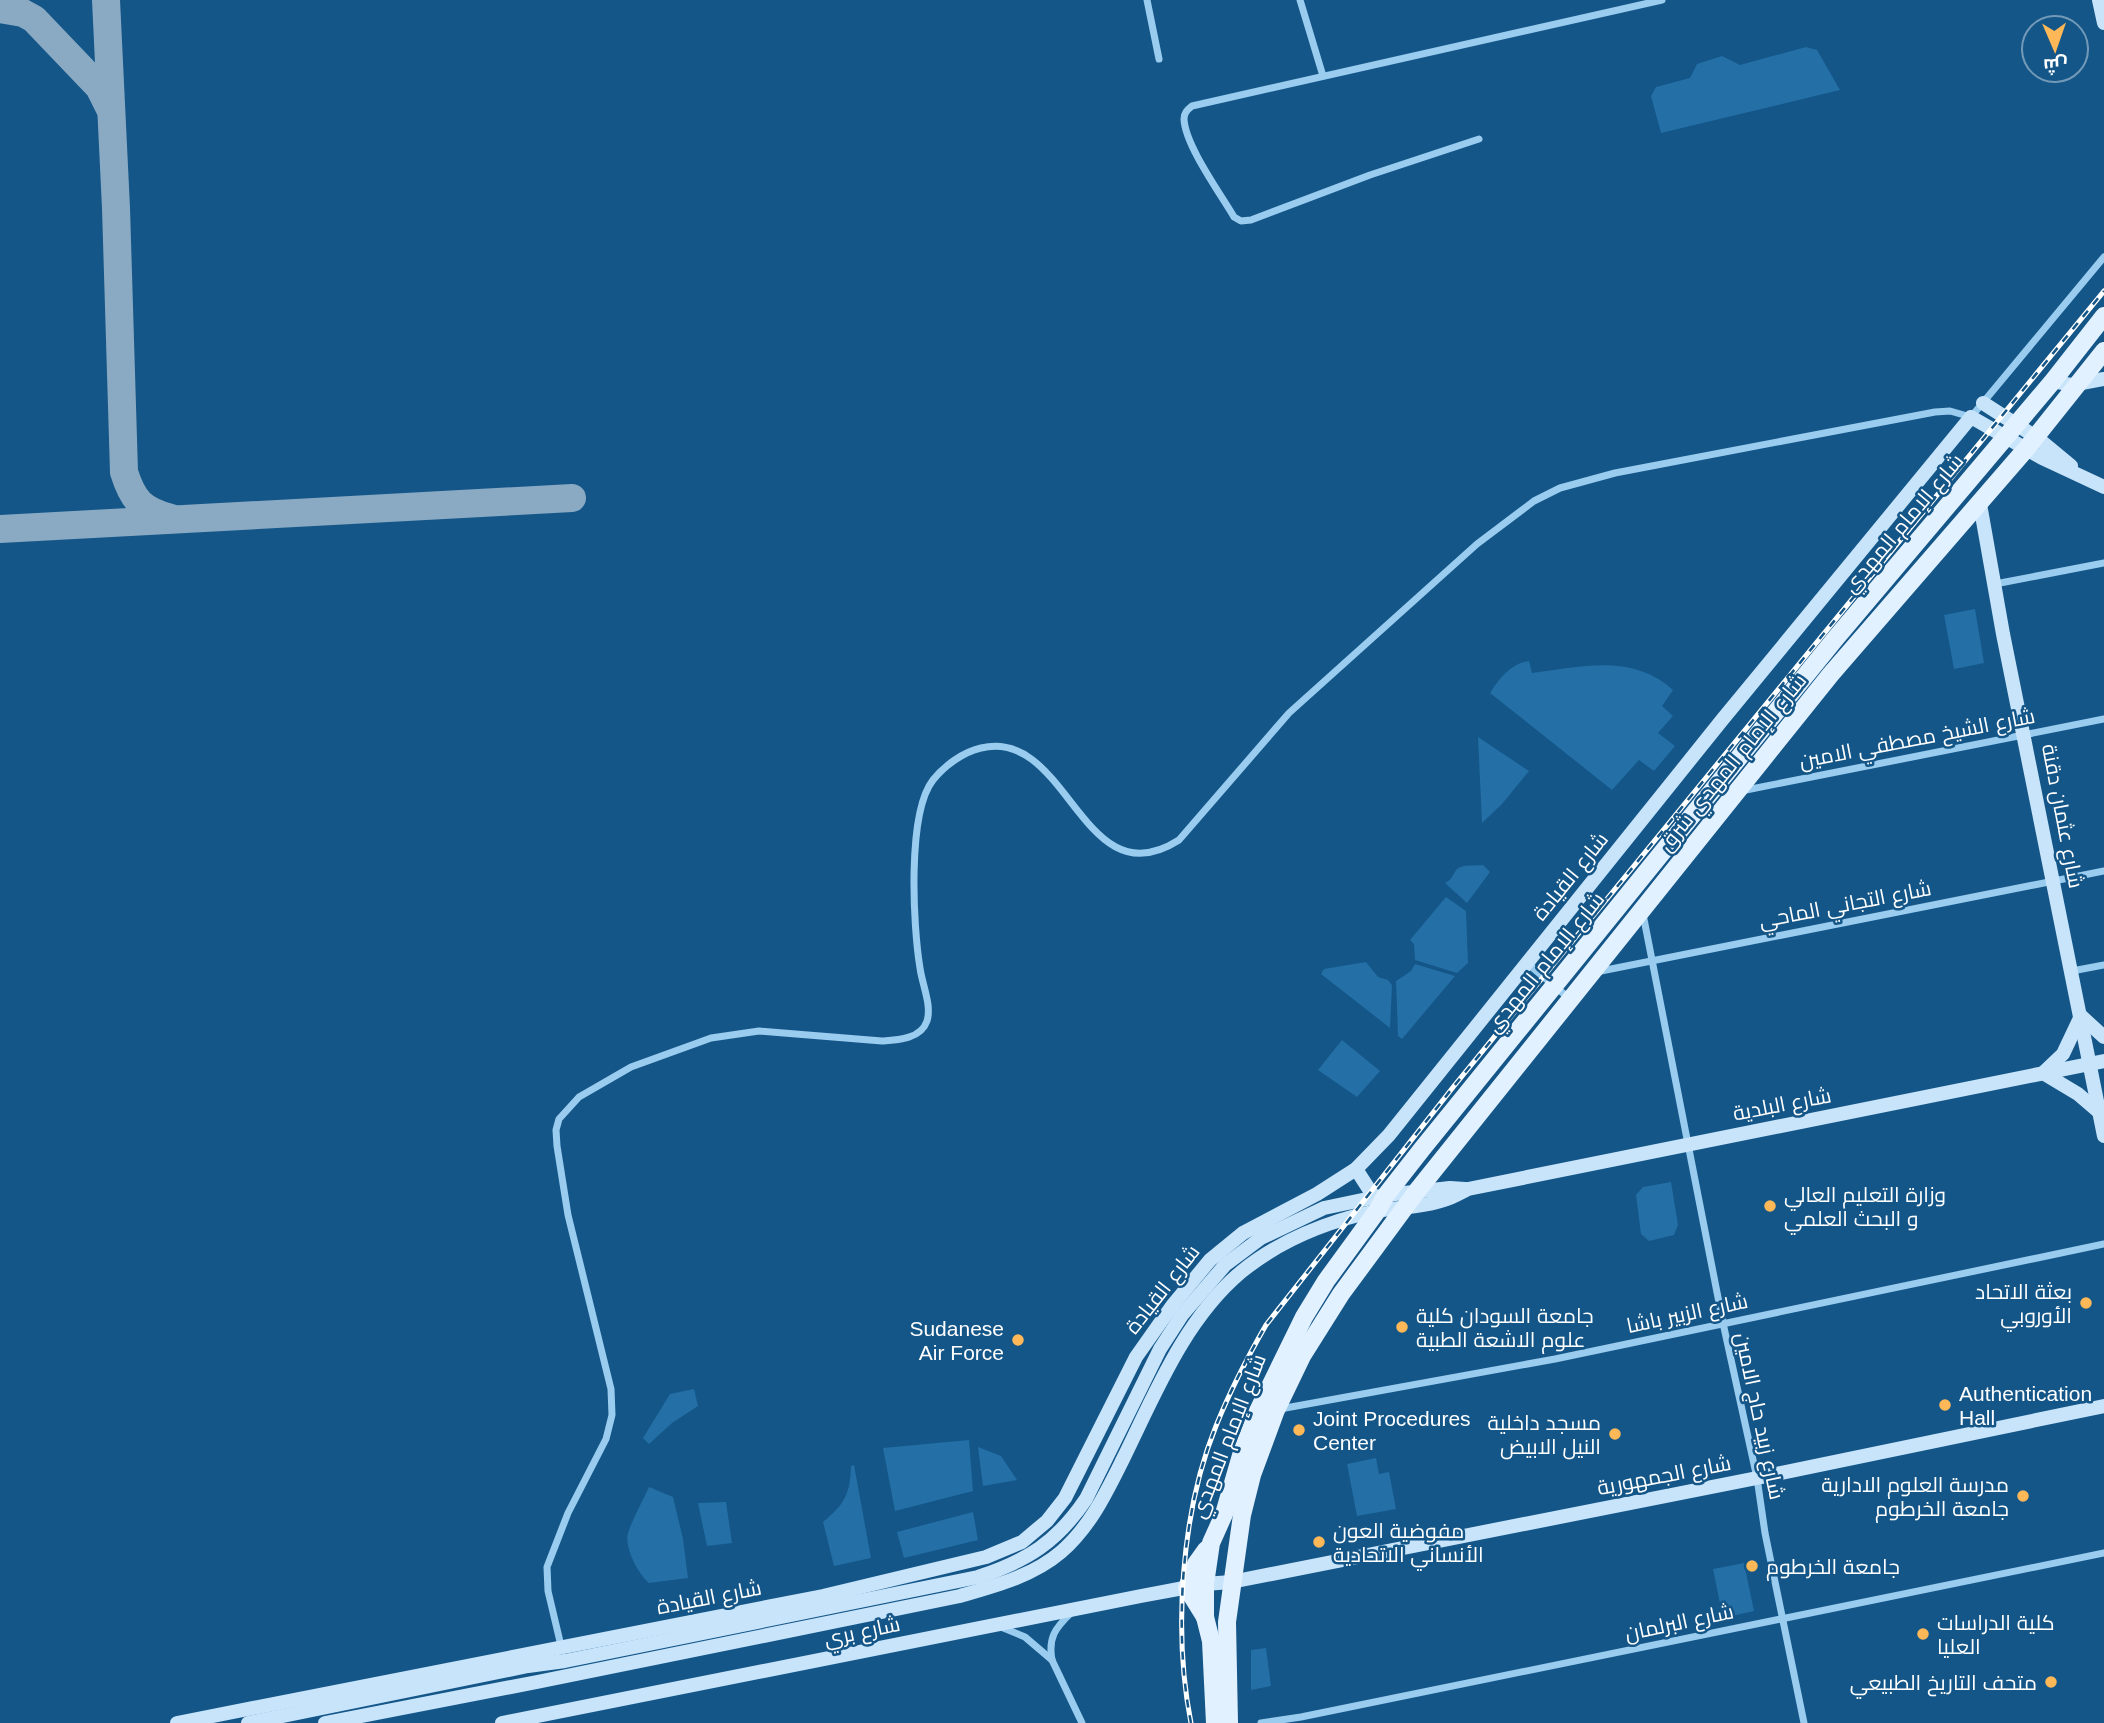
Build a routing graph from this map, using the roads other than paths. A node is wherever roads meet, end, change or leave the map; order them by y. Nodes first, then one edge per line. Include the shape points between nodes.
1 (1147, 0) edge
2 (1300, 0) edge
3 (1662, 0) edge
4 (2099, 0) edge
5 (2104, 23) edge
6 (1159, 60) dead end
7 (1323, 76) junction
8 (1479, 139) dead end
9 (2104, 257) edge
10 (2104, 316) edge
11 (2104, 351) edge
12 (2104, 379) edge
13 (2053, 381) junction
14 (2078, 384) junction
15 (1983, 403) junction
16 (1970, 417) junction
17 (2010, 431) junction
18 (2031, 443) junction
19 (2104, 487) edge
20 (1980, 504) junction
21 (2104, 563) edge
22 (1995, 584) junction
23 (2104, 719) edge
24 (2025, 735) junction
25 (1737, 791) junction
26 (2104, 871) edge
27 (2054, 881) junction
28 (1642, 910) junction
29 (1652, 960) junction
30 (1528, 964) junction
31 (2104, 965) edge
32 (2073, 971) junction
33 (1592, 972) junction
34 (1555, 987) junction
35 (1570, 999) junction
36 (2081, 1016) junction
37 (2104, 1037) edge
38 (2097, 1062) edge
39 (2043, 1073) junction
40 (2104, 1098) edge
41 (2099, 1113) junction
42 (2104, 1136) edge
43 (1688, 1144) junction
44 (1356, 1169) junction
45 (1468, 1189) junction
46 (1417, 1191) junction
47 (1379, 1201) junction
48 (1405, 1208) junction
49 (2104, 1244) edge
50 (1723, 1323) junction
51 (2104, 1406) edge
52 (1276, 1410) junction
53 (1757, 1478) junction
54 (2104, 1553) edge
55 (1231, 1582) junction
56 (1196, 1586) junction
57 (781, 1611) junction
58 (1074, 1611) junction
59 (1783, 1618) junction
60 (997, 1625) junction
61 (785, 1632) junction
62 (563, 1654) junction
63 (1052, 1660) junction
64 (177, 1723) edge
65 (248, 1723) edge
66 (325, 1723) edge
67 (502, 1723) edge
68 (1082, 1723) edge
69 (1215, 1723) edge
70 (1229, 1723) edge
71 (1261, 1723) edge
72 (1804, 1723) edge

1 - 6 street
2 - 7 street
3 - 7 street
4 - 5 main road
7 - 8 street via 1186,111 1188,139 1241,222
9 - 15 street
10 - 13 main road, شارع الإمام المهدي
11 - 14 main road, شارع الإمام المهدي شرق
12 - 14 main road
13 - 14 main road
13 - 17 main road, شارع الإمام المهدي
14 - 18 main road, شارع الإمام المهدي شرق
15 - 16 street
15 - 17 main road
16 - 17 main road
16 - 30 main road, شارع القيادة
16 - 62 street via 1935,412 1628,471 1560,488 1534,501 1476,544 1289,713 1179,840 1164,849 1147,854 1112,846 1046,772 1014,747 977,749 946,767 923,795 918,816 917,944 928,1010 919,1032 902,1040 882,1041 759,1031 711,1038 631,1067 579,1097 559,1119 557,1146 568,1215 611,1389 606,1439 568,1513 547,1567
17 - 18 main road
17 - 34 main road, شارع الإمام المهدي via 1835,639
18 - 19 main road
18 - 20 main road, شارع الإمام المهدي شرق
20 - 22 main road, شارع عثمان دقنة
20 - 25 main road, شارع الإمام المهدي شرق via 1831,674
21 - 22 street
22 - 24 main road, شارع عثمان دقنة
23 - 24 street, شارع الشيخ مصطفي الامين
24 - 25 street, شارع الشيخ مصطفي الامين
24 - 27 main road, شارع عثمان دقنة
25 - 28 main road, شارع الإمام المهدي شرق
26 - 27 street, شارع التجاني الماحي
27 - 29 street, شارع التجاني الماحي
27 - 32 main road, شارع عثمان دقنة
28 - 29 street, شارع زبيد حاج الامين
28 - 33 main road, شارع الإمام المهدي شرق
29 - 33 street, شارع التجاني الماحي
29 - 43 street, شارع زبيد حاج الامين
30 - 34 street
30 - 44 main road, شارع القيادة
31 - 32 street
32 - 36 main road, شارع عثمان دقنة
33 - 35 main road, شارع الإمام المهدي شرق
34 - 35 street
34 - 47 main road, شارع الإمام المهدي
35 - 46 main road, شارع الإمام المهدي شرق
36 - 37 main road
36 - 38 main road, شارع عثمان دقنة
36 - 39 main road via 2063,1054
38 - 39 main road, شارع البلدية
38 - 41 main road, شارع عثمان دقنة
39 - 41 main road
39 - 43 main road, شارع البلدية
40 - 41 main road
41 - 42 main road, شارع عثمان دقنة
43 - 45 main road, شارع البلدية
43 - 50 street, شارع زبيد حاج الامين
44 - 47 main road
44 - 57 main road, شارع القيادة via 1242,1233 1210,1260 1136,1357 1065,1499 1022,1542 976,1560
45 - 46 main road
45 - 48 main road, شارع القيادة via 1443,1201
46 - 47 main road
46 - 48 main road, شارع الإمام المهدي شرق
47 - 48 main road, شارع القيادة
47 - 56 main road, شارع الإمام المهدي via 1289,1345 1242,1452
47 - 57 main road, شارع القيادة via 1334,1205 1301,1217 1261,1238 1225,1265 1160,1349 1086,1499 1071,1521 1031,1555 978,1577
47 - 61 main road, شارع القيادة via 1293,1240 1241,1272 1217,1298 1174,1356 1099,1506 1060,1553 1036,1568 960,1596
48 - 52 main road, شارع الإمام المهدي via 1341,1294 1302,1356
49 - 50 street, شارع الزبير باشا
50 - 52 street, شارع الزبير باشا
50 - 53 street, شارع زبيد حاج الامين
51 - 53 main road, شارع الجمهورية
52 - 55 main road, شارع الإمام المهدي via 1252,1475
53 - 55 main road, شارع الجمهورية
53 - 59 street, شارع زبيد حاج الامين
54 - 59 street, شارع البرلمان
55 - 56 main road, شارع بري
55 - 70 main road, شارع الإمام المهدي
56 - 58 main road, شارع بري
56 - 69 main road, شارع الإمام المهدي via 1211,1641
57 - 61 main road
57 - 62 main road, شارع القيادة
58 - 60 main road, شارع بري
58 - 63 street via 1055,1629
59 - 71 street, شارع البرلمان
59 - 72 street, شارع زبيد حاج الامين
60 - 63 street via 1025,1637
60 - 67 main road, شارع بري
61 - 66 main road, شارع القيادة
62 - 64 main road, شارع القيادة
62 - 65 main road, شارع القيادة via 528,1666
63 - 68 street

